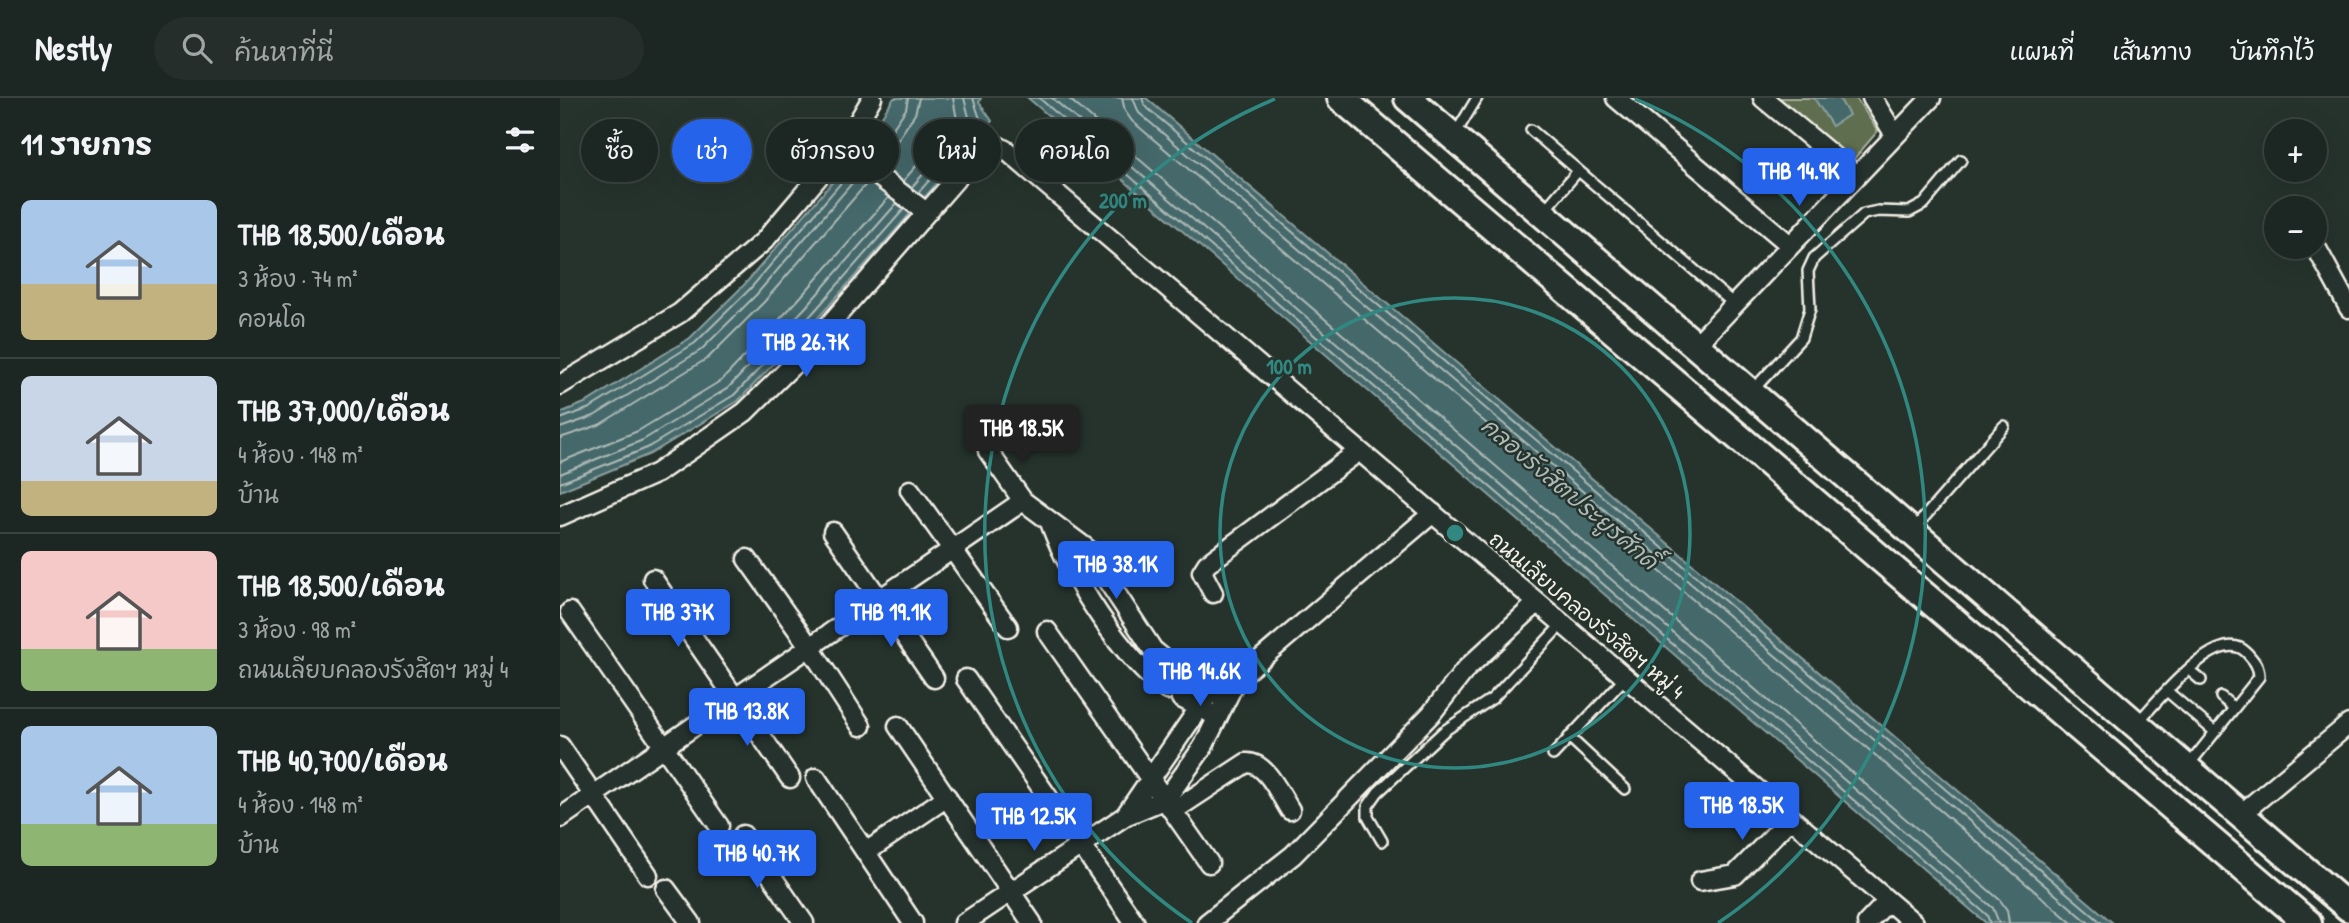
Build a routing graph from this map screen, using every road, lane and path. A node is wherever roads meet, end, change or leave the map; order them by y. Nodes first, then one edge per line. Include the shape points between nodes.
1 (873, 98) edge
2 (1341, 98) edge
3 (1408, 98) edge
4 (1477, 98) edge
5 (1616, 98) edge
6 (1763, 98) edge
7 (1872, 98) edge
8 (1931, 98) edge
9 (862, 119) edge
10 (1531, 130) dead end
11 (1895, 135) junction
12 (1453, 138) junction
13 (1961, 160) dead end
14 (1578, 171) junction
15 (1857, 176) junction
16 (818, 182) edge
17 (886, 182) edge
18 (922, 209) junction
19 (1542, 214) junction
20 (1790, 245) junction
21 (2322, 259) edge
22 (1734, 304) junction
23 (2349, 308) edge
24 (1668, 322) junction
25 (1695, 346) junction
26 (1640, 353) junction
27 (560, 385) edge
28 (1751, 393) junction
29 (2004, 426) dead end
30 (988, 451) dead end
31 (1359, 451) junction
32 (910, 490) dead end
33 (1023, 501) junction
34 (1433, 513) junction
35 (560, 516) edge
36 (1051, 525) junction
37 (1912, 531) junction
38 (833, 532) dead end
39 (952, 549) junction
40 (747, 559) dead end
41 (653, 579) dead end
42 (1213, 593) dead end
43 (880, 598) junction
44 (1537, 603) junction
45 (570, 612) dead end
46 (1562, 624) junction
47 (1008, 627) dead end
48 (1047, 631) dead end
49 (809, 646) junction
50 (2189, 670) junction
51 (934, 677) dead end
52 (1625, 678) junction
53 (966, 679) dead end
54 (1236, 680) junction
55 (2201, 680) dead end
56 (1210, 692) junction
57 (2168, 692) junction
58 (735, 697) junction
59 (2221, 697) dead end
60 (1228, 701) junction
61 (1202, 708) junction
62 (2234, 708) junction
63 (1218, 717) junction
64 (2137, 723) junction
65 (2349, 724) edge
66 (861, 726) dead end
67 (898, 726) dead end
68 (2215, 732) junction
69 (1569, 737) junction
70 (560, 746) edge
71 (665, 746) junction
72 (1553, 755) dead end
73 (2187, 766) junction
74 (790, 778) dead end
75 (816, 778) dead end
76 (1152, 778) junction
77 (1625, 789) dead end
78 (594, 794) junction
79 (947, 797) junction
80 (1170, 805) junction
81 (1290, 810) dead end
82 (2241, 814) junction
83 (1125, 816) junction
84 (560, 818) edge
85 (1791, 818) junction
86 (719, 826) dead end
87 (743, 835) dead end
88 (1382, 842) dead end
89 (1082, 844) junction
90 (866, 852) junction
91 (1209, 863) dead end
92 (648, 875) dead end
93 (1700, 881) dead end
94 (666, 889) dead end
95 (1011, 891) junction
96 (1888, 901) junction
97 (2349, 908) edge
98 (691, 923) edge
99 (804, 923) edge
100 (914, 923) edge
101 (964, 923) edge
102 (1032, 923) edge
103 (1135, 923) edge
104 (1207, 923) edge
105 (1867, 923) edge
106 (1914, 923) edge
107 (2308, 923) edge

1 - 9 street
2 - 26 main road
3 - 12 main road
4 - 12 lane
5 - 20 street
6 - 15 street
7 - 11 street
8 - 11 street
10 - 14 lane
11 - 15 street
12 - 19 main road
13 - 28 lane via 1924,204 1909,212 1864,214 1814,258 1808,271 1810,309 1801,338
14 - 19 lane
14 - 22 lane
15 - 20 street
16 - 27 street via 764,241 680,313
17 - 18 street
18 - 31 street, ถนนเลียบคลองรังสิตฯ หมู่ 4 via 981,150 996,145 1007,151
18 - 35 street via 803,355 745,412 657,473
19 - 24 main road
20 - 22 street
21 - 23 street
22 - 25 street
24 - 25 main road
24 - 26 main road
25 - 28 main road
26 - 107 main road
28 - 37 main road
29 - 37 lane
30 - 33 street
31 - 34 street, ถนนเลียบคลองรังสิตฯ หมู่ 4
31 - 42 street via 1207,564 1202,572
32 - 39 street
33 - 36 street
33 - 39 street
34 - 44 street, ถนนเลียบคลองรังสิตฯ หมู่ 4
34 - 54 street
36 - 56 street via 1086,548 1153,650
36 - 61 street via 1077,580 1136,663 1174,694
37 - 64 main road
38 - 43 street
39 - 43 street
39 - 47 street
40 - 49 street
41 - 58 street
43 - 49 street
43 - 51 street
44 - 46 street, ถนนเลียบคลองรังสิตฯ หมู่ 4
44 - 104 street via 1466,669 1431,714 1293,855
45 - 71 street
46 - 52 street, ถนนเลียบคลองรังสิตฯ หมู่ 4
46 - 88 lane via 1493,698 1444,731 1378,792 1368,806 1368,817
48 - 76 street
49 - 58 street
49 - 66 street
50 - 55 lane
50 - 57 lane
50 - 62 lane via 2213,650 2230,646 2245,650 2257,664 2259,677
52 - 69 lane
52 - 85 street, ถนนเลียบคลองรังสิตฯ หมู่ 4
53 - 89 street
54 - 56 street
54 - 60 street
56 - 60 street
56 - 61 street
57 - 64 lane
57 - 68 lane
58 - 71 street
58 - 74 street
59 - 62 lane
60 - 63 street
61 - 63 street
61 - 76 street
62 - 68 lane
63 - 80 street
64 - 73 main road
65 - 82 street
67 - 79 street
68 - 73 lane
69 - 72 lane
69 - 77 lane
70 - 78 street
71 - 78 street
71 - 86 street
73 - 82 main road
75 - 90 street
76 - 80 street
76 - 83 street
78 - 84 street
78 - 92 street
79 - 90 street
79 - 95 street
80 - 81 street via 1253,762
80 - 83 street
80 - 91 street
82 - 97 main road
83 - 89 street
85 - 93 street via 1735,875
85 - 96 street, ถนนเลียบคลองรังสิตฯ หมู่ 4
87 - 99 street
89 - 95 street
89 - 103 street
90 - 100 street
94 - 98 street
95 - 101 street
95 - 102 street
96 - 105 street
96 - 106 street, ถนนเลียบคลองรังสิตฯ หมู่ 4

